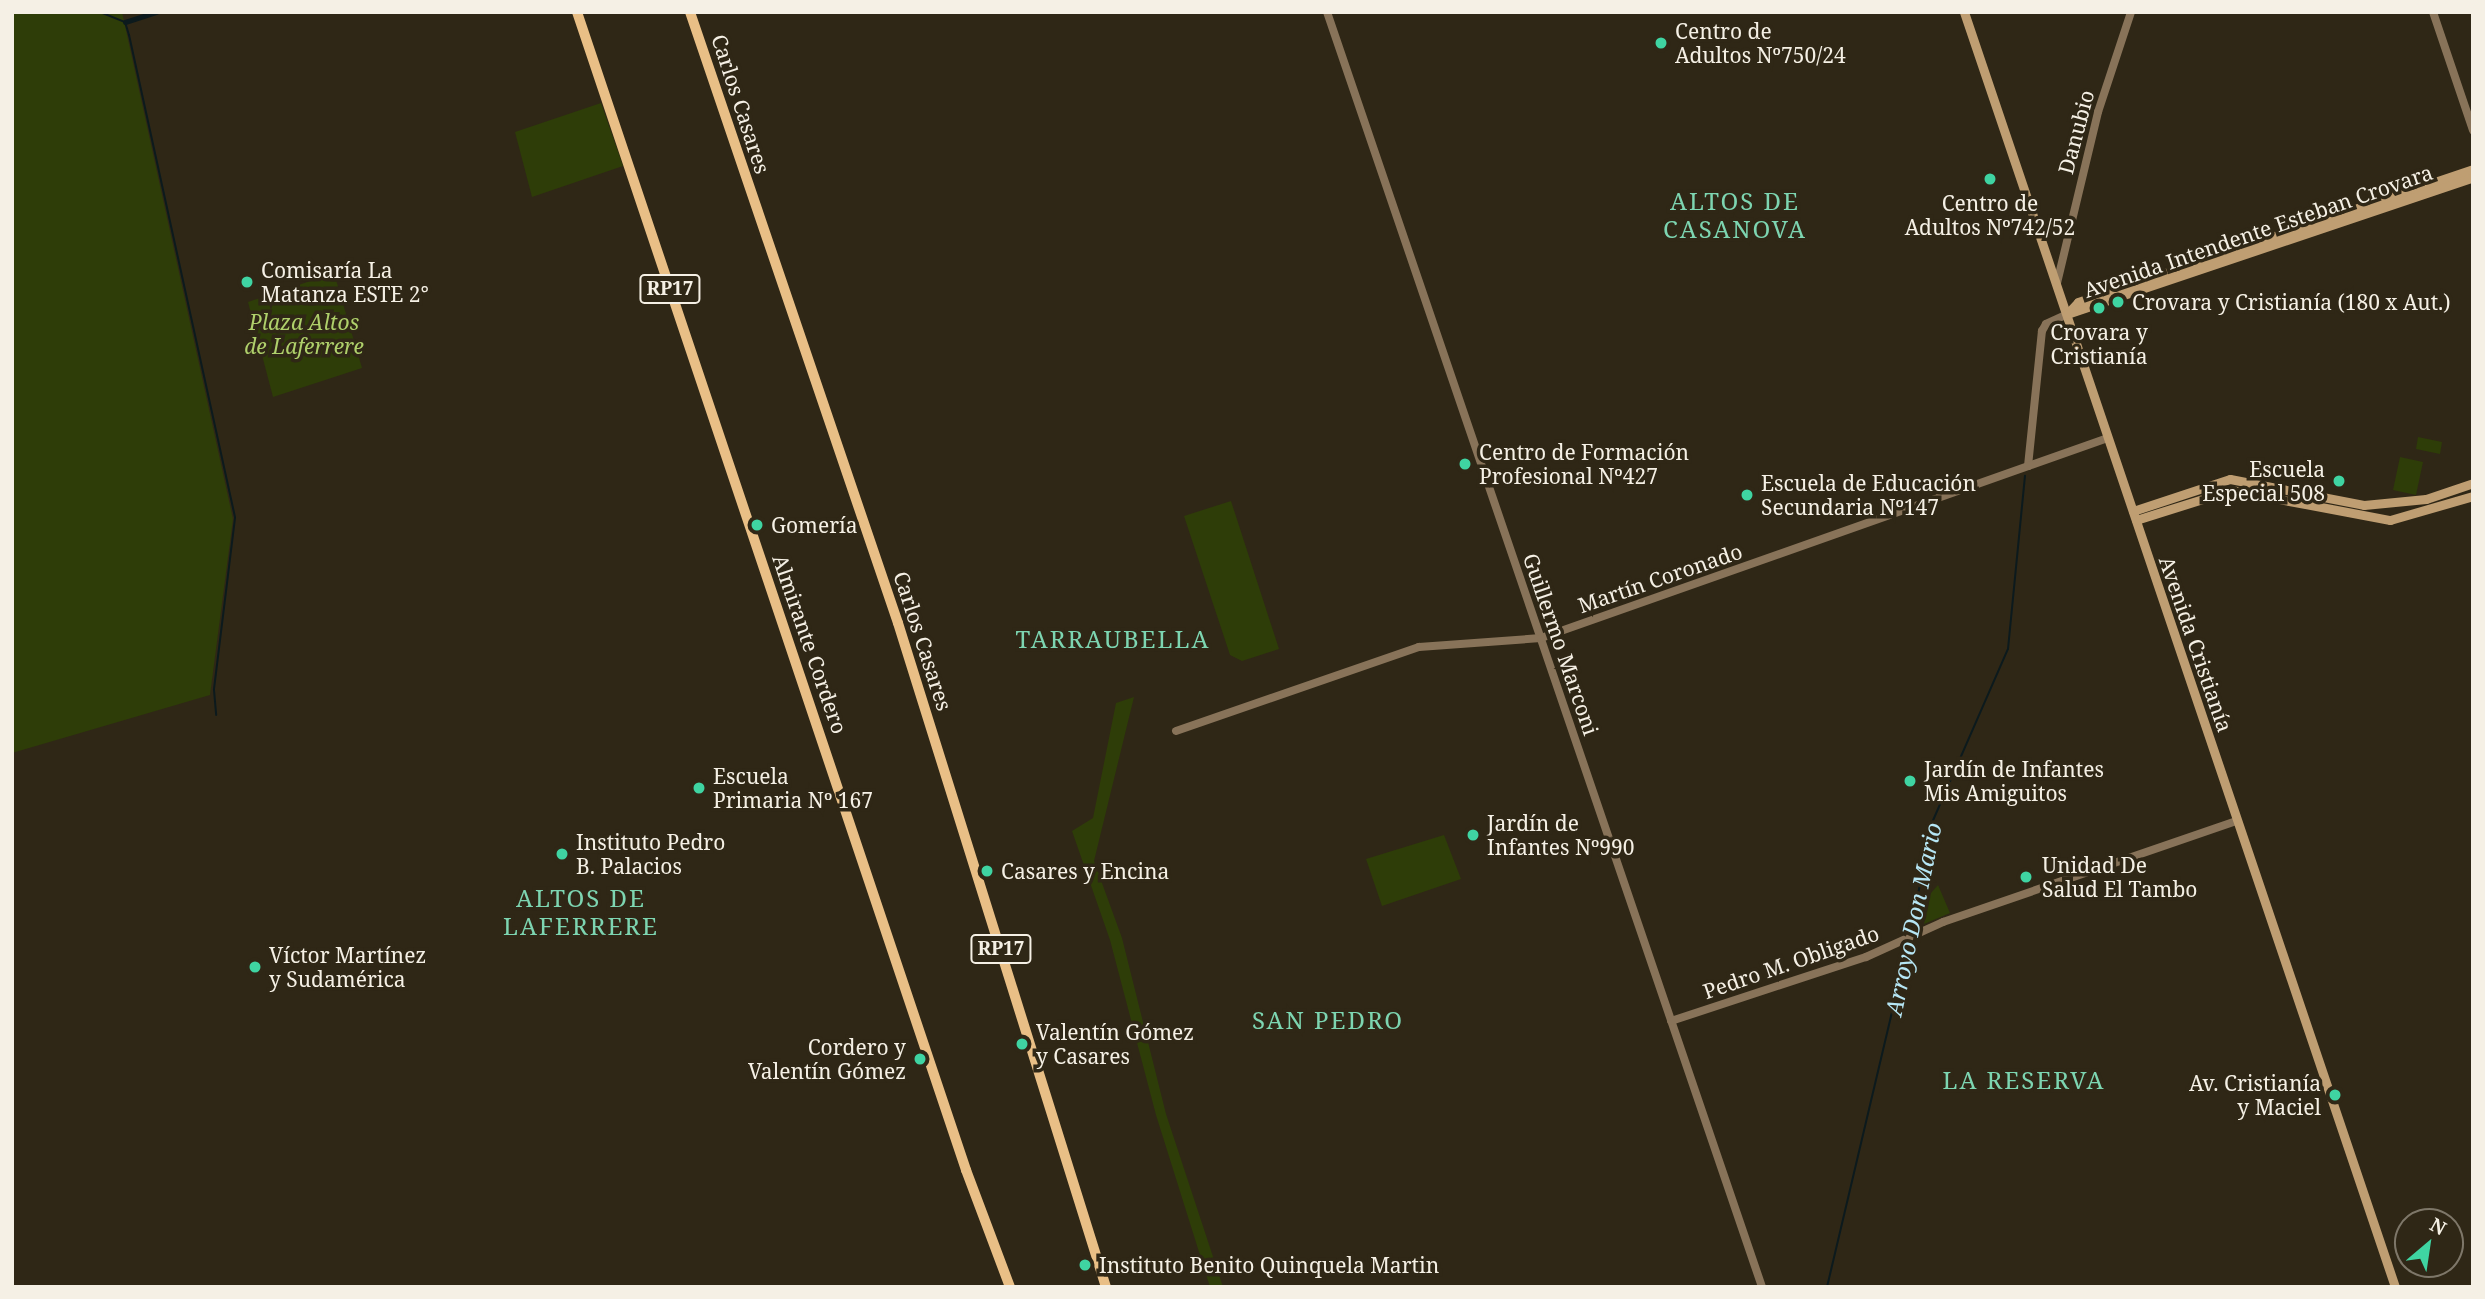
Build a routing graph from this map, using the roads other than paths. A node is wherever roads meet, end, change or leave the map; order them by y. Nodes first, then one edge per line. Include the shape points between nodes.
1 (577, 12) edge
2 (690, 12) edge
3 (1327, 12) edge
4 (1964, 12) edge
5 (2131, 12) edge
6 (2433, 12) edge
7 (2473, 130) edge
8 (2473, 169) edge
9 (2473, 177) edge
10 (2064, 263) junction
11 (2052, 267) junction
12 (2057, 283) junction
13 (2067, 314) junction
14 (2108, 438) junction
15 (2028, 466) junction
16 (2473, 483) edge
17 (2473, 496) edge
18 (2134, 515) junction
19 (1541, 638) junction
20 (1176, 731) dead end
21 (2237, 821) junction
22 (1671, 1021) junction
23 (1010, 1287) edge
24 (1106, 1287) edge
25 (1762, 1287) edge
26 (2395, 1287) edge

1 - 23 main road, Almirante Cordero / RP17 via 966,1170
2 - 24 main road, Carlos Casares / RP17 via 898,623
3 - 19 street, Guillermo Marconi
4 - 11 main road, Avenida Cristianía
5 - 10 street, Danubio via 2098,112
6 - 7 street
8 - 13 main road, Avenida Intendente Esteban Crovara via 2078,302
9 - 13 main road, Avenida Intendente Esteban Crovara
10 - 11 street
10 - 12 street, Danubio
11 - 12 main road, Avenida Cristianía
12 - 13 main road, Avenida Cristianía
13 - 14 main road, Avenida Cristianía
13 - 15 street via 2046,324 2042,331
14 - 15 street, Martín Coronado
14 - 18 main road, Avenida Cristianía
15 - 19 street, Martín Coronado
16 - 18 main road via 2426,499 2371,505 2230,480
17 - 18 main road via 2390,520 2231,490
18 - 21 main road, Avenida Cristianía
19 - 20 street, Martín Coronado via 1419,647
19 - 22 street, Guillermo Marconi
21 - 22 street, Pedro M. Obligado
21 - 26 main road, Avenida Cristianía
22 - 25 street, Guillermo Marconi

